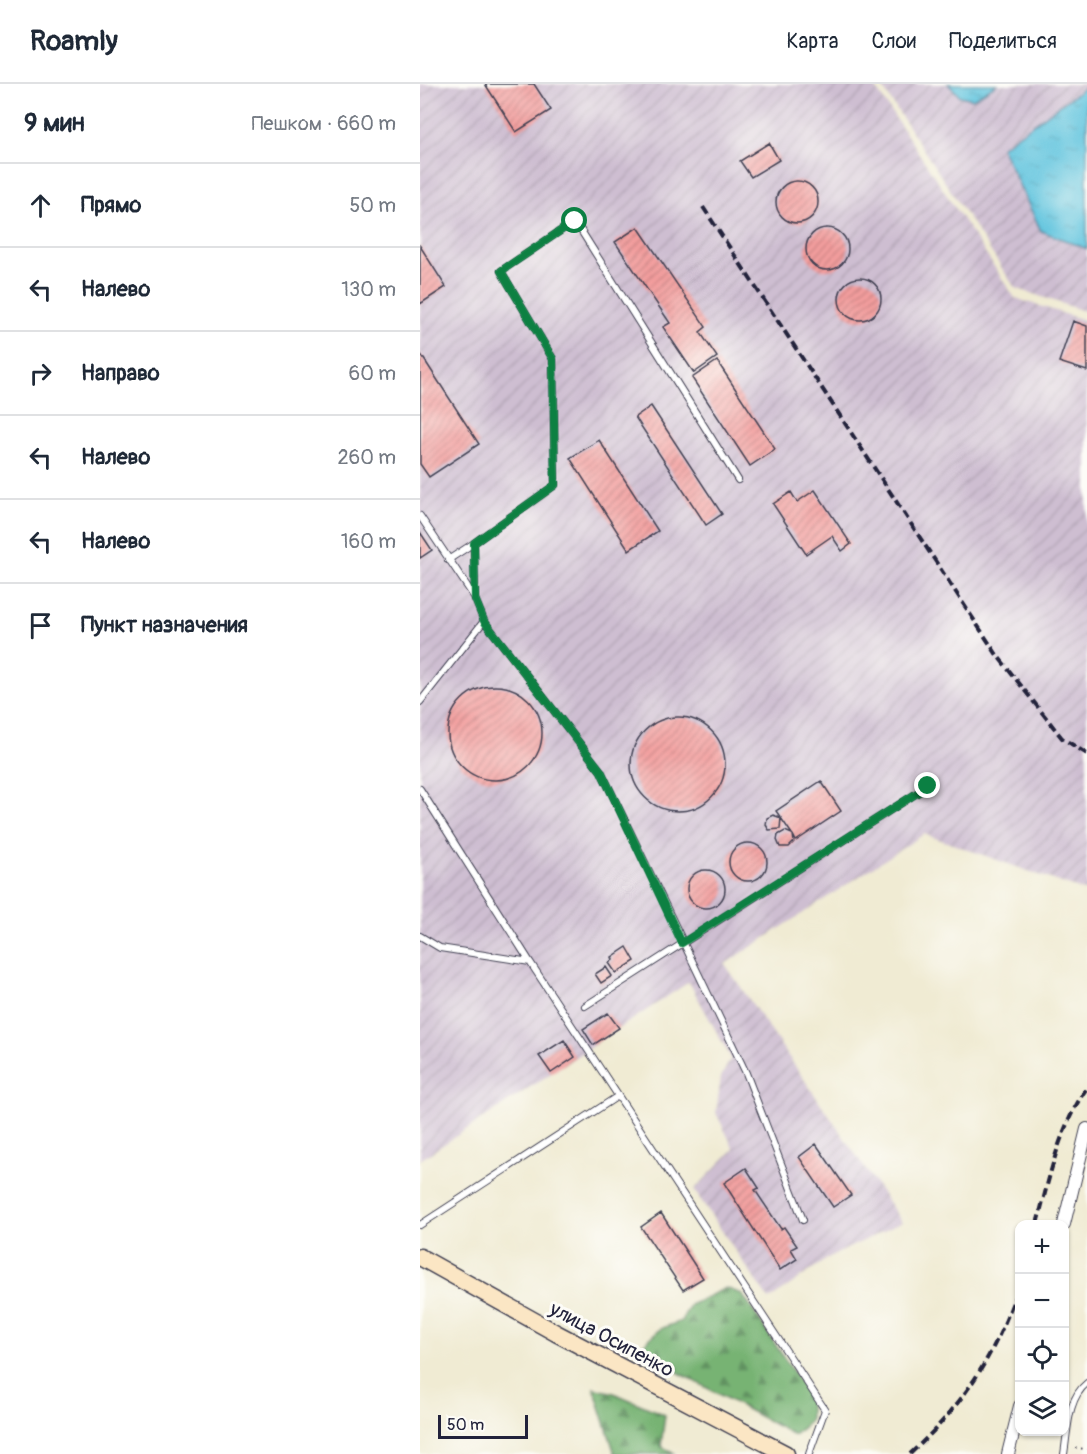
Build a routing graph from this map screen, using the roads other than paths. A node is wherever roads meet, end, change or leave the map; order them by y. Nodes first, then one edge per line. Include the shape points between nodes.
1 (738, 480) dead end
2 (420, 516) edge
3 (474, 543) junction
4 (448, 560) junction
5 (475, 599) junction
6 (484, 621) junction
7 (420, 702) edge
8 (928, 786) dead end
9 (420, 789) edge
10 (420, 936) edge
11 (682, 943) junction
12 (530, 962) junction
13 (585, 1006) dead end
14 (618, 1096) junction
15 (1087, 1128) edge
16 (802, 1220) dead end
17 (1065, 1220) edge
18 (420, 1225) edge
19 (420, 1257) edge
20 (1087, 1383) edge
21 (1015, 1426) edge
22 (786, 1454) edge
23 (809, 1454) edge
24 (1008, 1454) edge
25 (1064, 1454) edge

1 - 3 lane via 575,221 501,271 553,359 555,485
2 - 4 lane
3 - 4 lane
3 - 5 lane
4 - 5 lane
5 - 6 lane
6 - 7 lane
6 - 11 lane via 601,771
8 - 11 lane
9 - 12 lane
10 - 12 lane via 440,948
11 - 13 lane
11 - 16 lane via 746,1073
12 - 14 lane
14 - 18 lane
14 - 23 lane via 825,1410
15 - 17 street
19 - 22 main road, улица Осипенко
20 - 25 lane via 1079,1389 1070,1412
21 - 24 street

